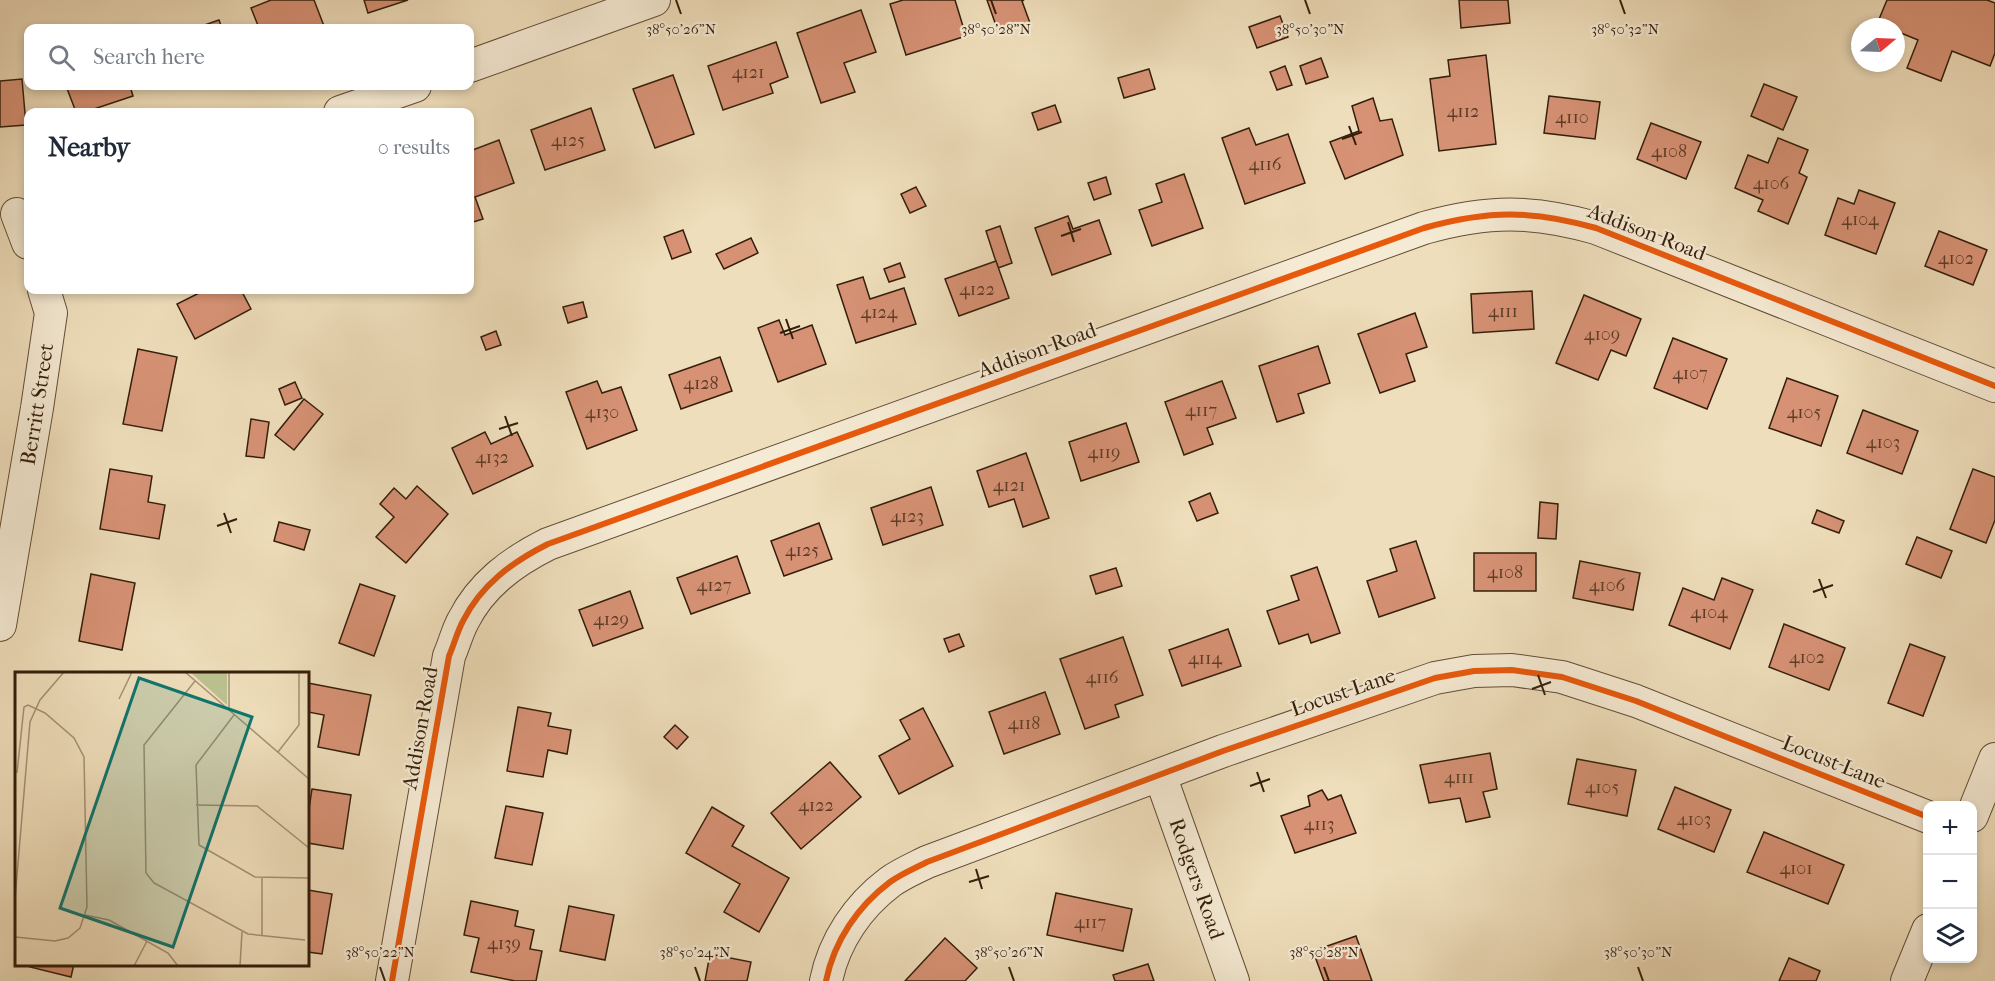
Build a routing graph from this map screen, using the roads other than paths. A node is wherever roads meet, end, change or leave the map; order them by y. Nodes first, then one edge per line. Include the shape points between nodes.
1 (654, 0) edge
2 (474, 65) edge
3 (403, 90) edge
4 (352, 108) edge
5 (15, 213) edge
6 (24, 234) edge
7 (45, 294) edge
8 (1995, 386) edge
9 (0, 625) edge
10 (1992, 772) edge
11 (1160, 776) junction
12 (1977, 805) edge
13 (1923, 815) edge
14 (1923, 942) edge
15 (392, 981) edge
16 (826, 981) edge
17 (1233, 981) edge
18 (1907, 981) edge

1 - 2 street
3 - 4 street
5 - 6 street
7 - 9 street, Berritt Street via 51,313
8 - 15 street, Addison Road via 1596,228 1540,215 1489,214 1424,228 548,544 500,573 463,621 449,656
10 - 12 street
11 - 13 street, Locust Lane via 1436,678 1474,670 1512,670 1562,677 1636,701
11 - 16 street, Locust Lane via 927,862 891,881 859,911 839,945
11 - 17 street, Rodgers Road
14 - 18 street

